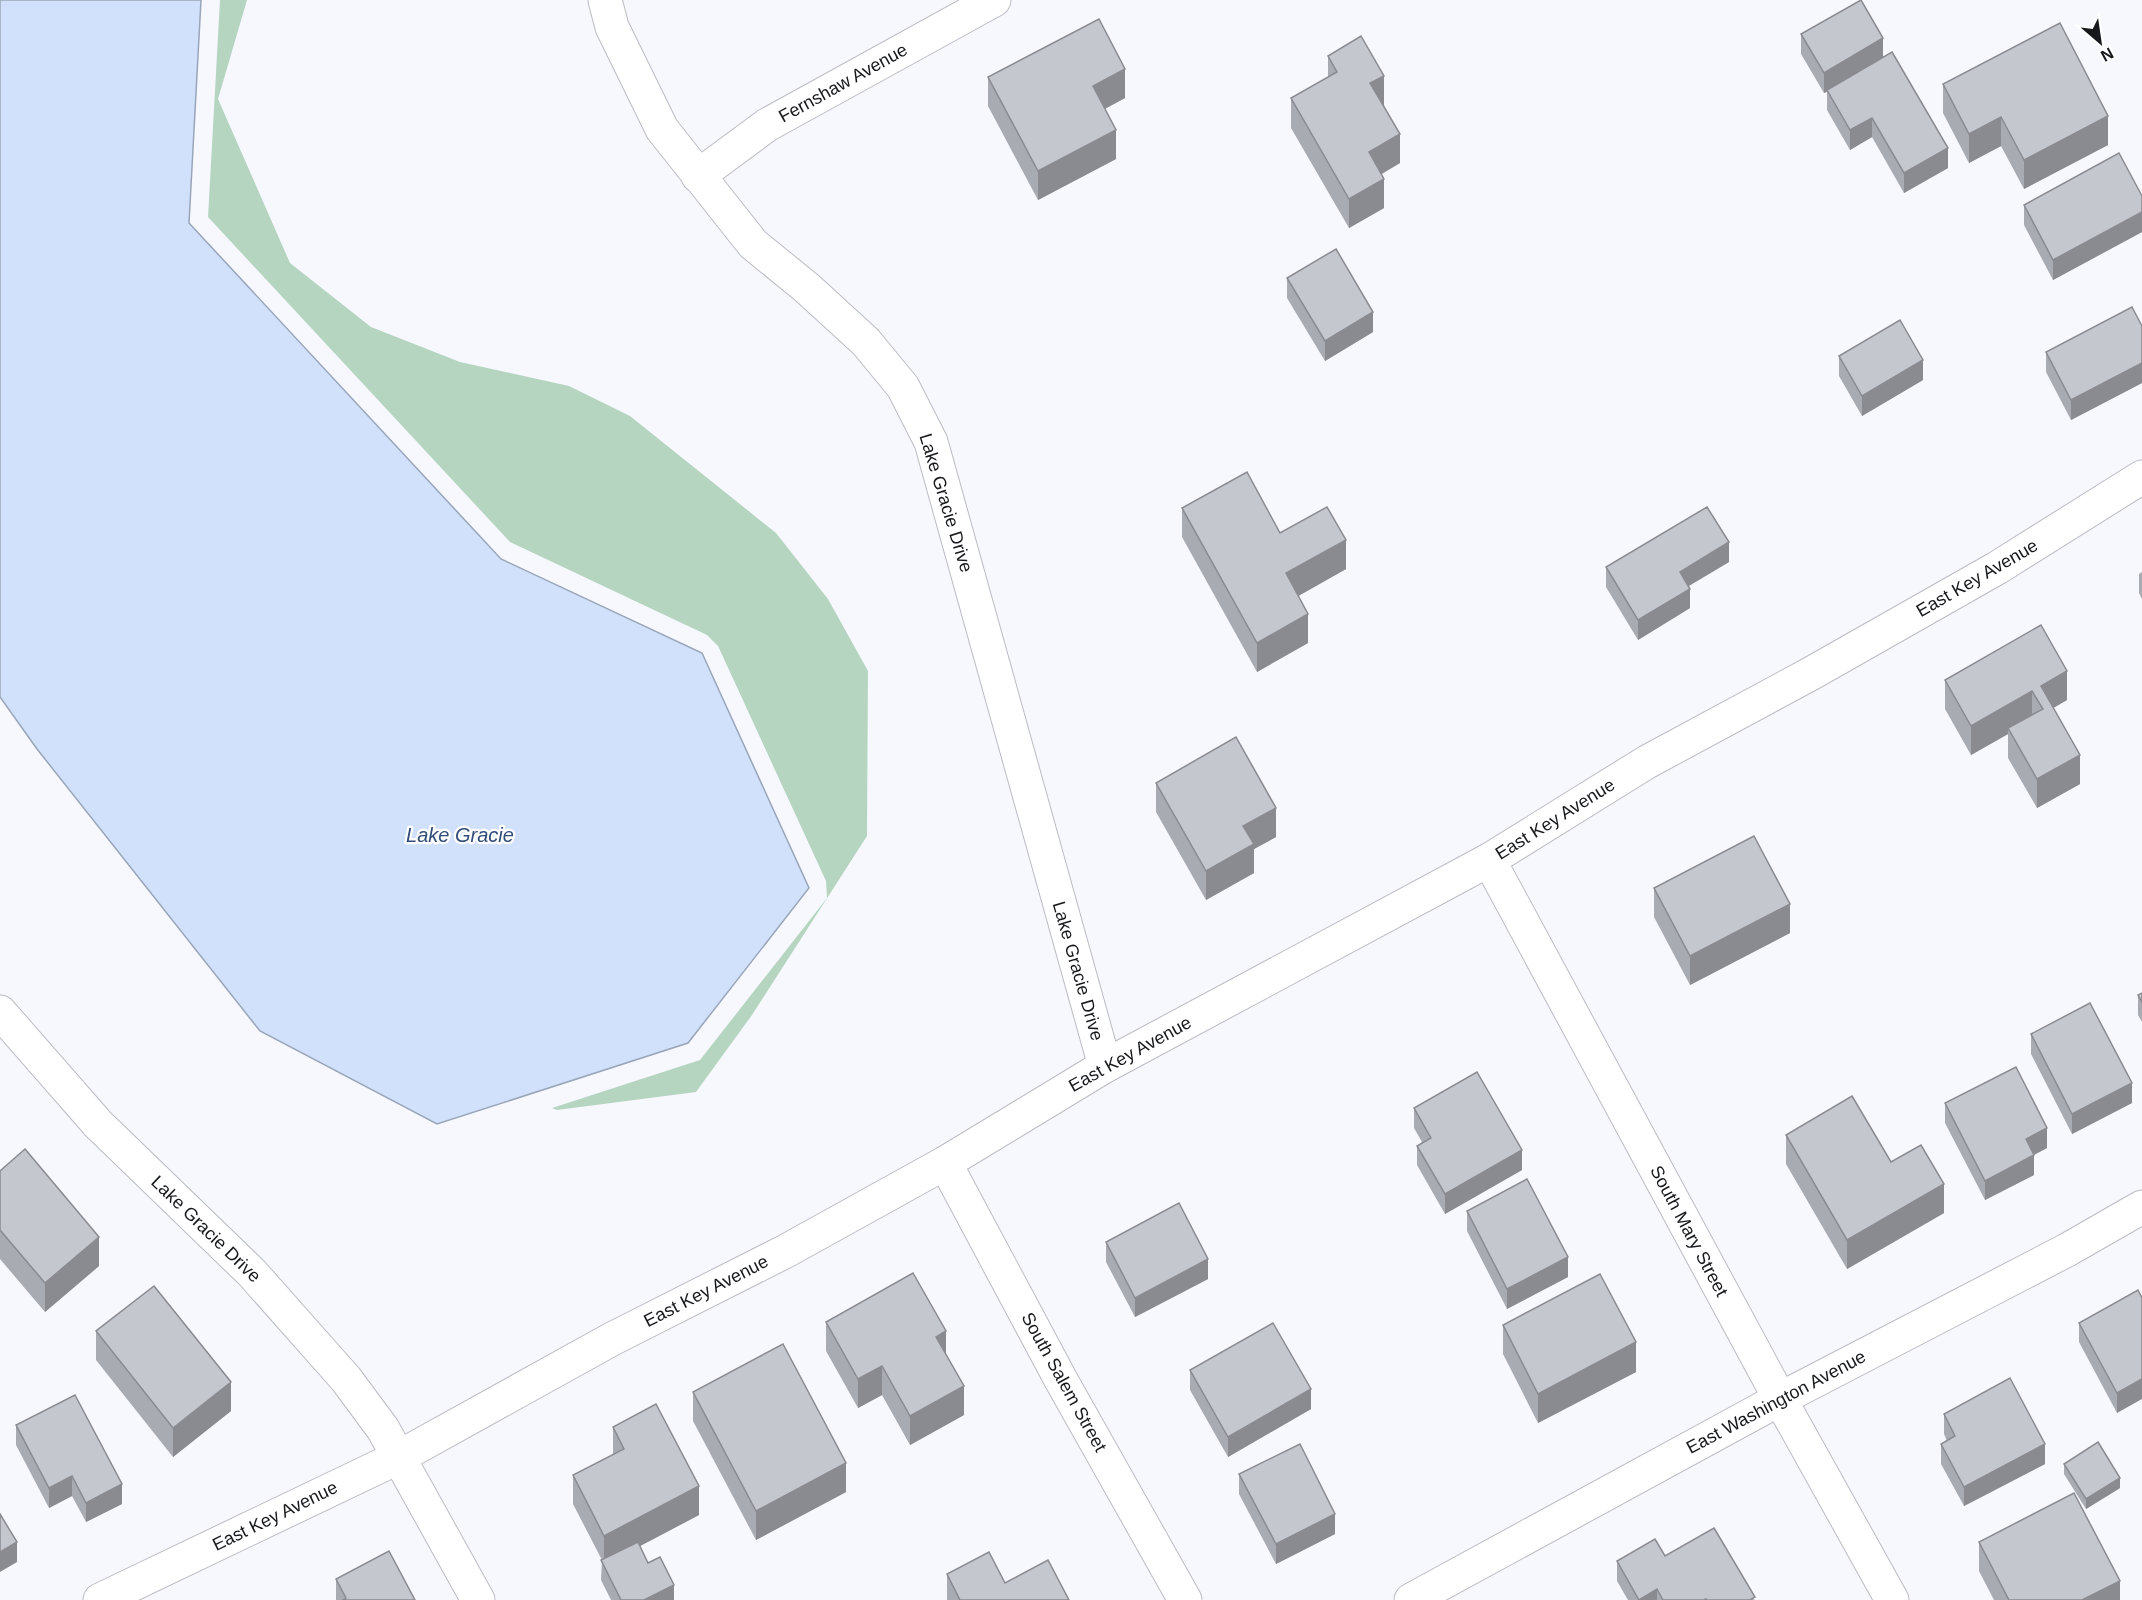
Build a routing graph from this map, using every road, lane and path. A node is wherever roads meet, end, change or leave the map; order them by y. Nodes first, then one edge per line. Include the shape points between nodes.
1 (605, 0) edge
2 (994, 0) edge
3 (698, 176) junction
4 (2142, 477) edge
5 (1489, 860) junction
6 (0, 1012) edge
7 (1105, 1066) junction
8 (945, 1163) junction
9 (2142, 1207) edge
10 (1780, 1399) junction
11 (399, 1457) junction
12 (100, 1600) edge
13 (478, 1600) edge
14 (1185, 1600) edge
15 (1411, 1600) edge
16 (1892, 1600) edge

1 - 3 street, Lake Gracie Drive via 612,27 662,129
2 - 3 street, Fernshaw Avenue via 767,125
3 - 7 street, Lake Gracie Drive via 753,244 866,342 903,387 931,442
4 - 5 street, East Key Avenue via 1996,568 1647,762
5 - 7 street, East Key Avenue
5 - 10 street, South Mary Street
6 - 11 street, Lake Gracie Drive via 98,1124 260,1282 346,1379
7 - 8 street, East Key Avenue
8 - 11 street, East Key Avenue
8 - 14 street, South Salem Street
9 - 10 street, East Washington Avenue
10 - 15 street, East Washington Avenue
10 - 16 street, South Mary Street
11 - 12 street, East Key Avenue
11 - 13 street, Lake Gracie Drive

